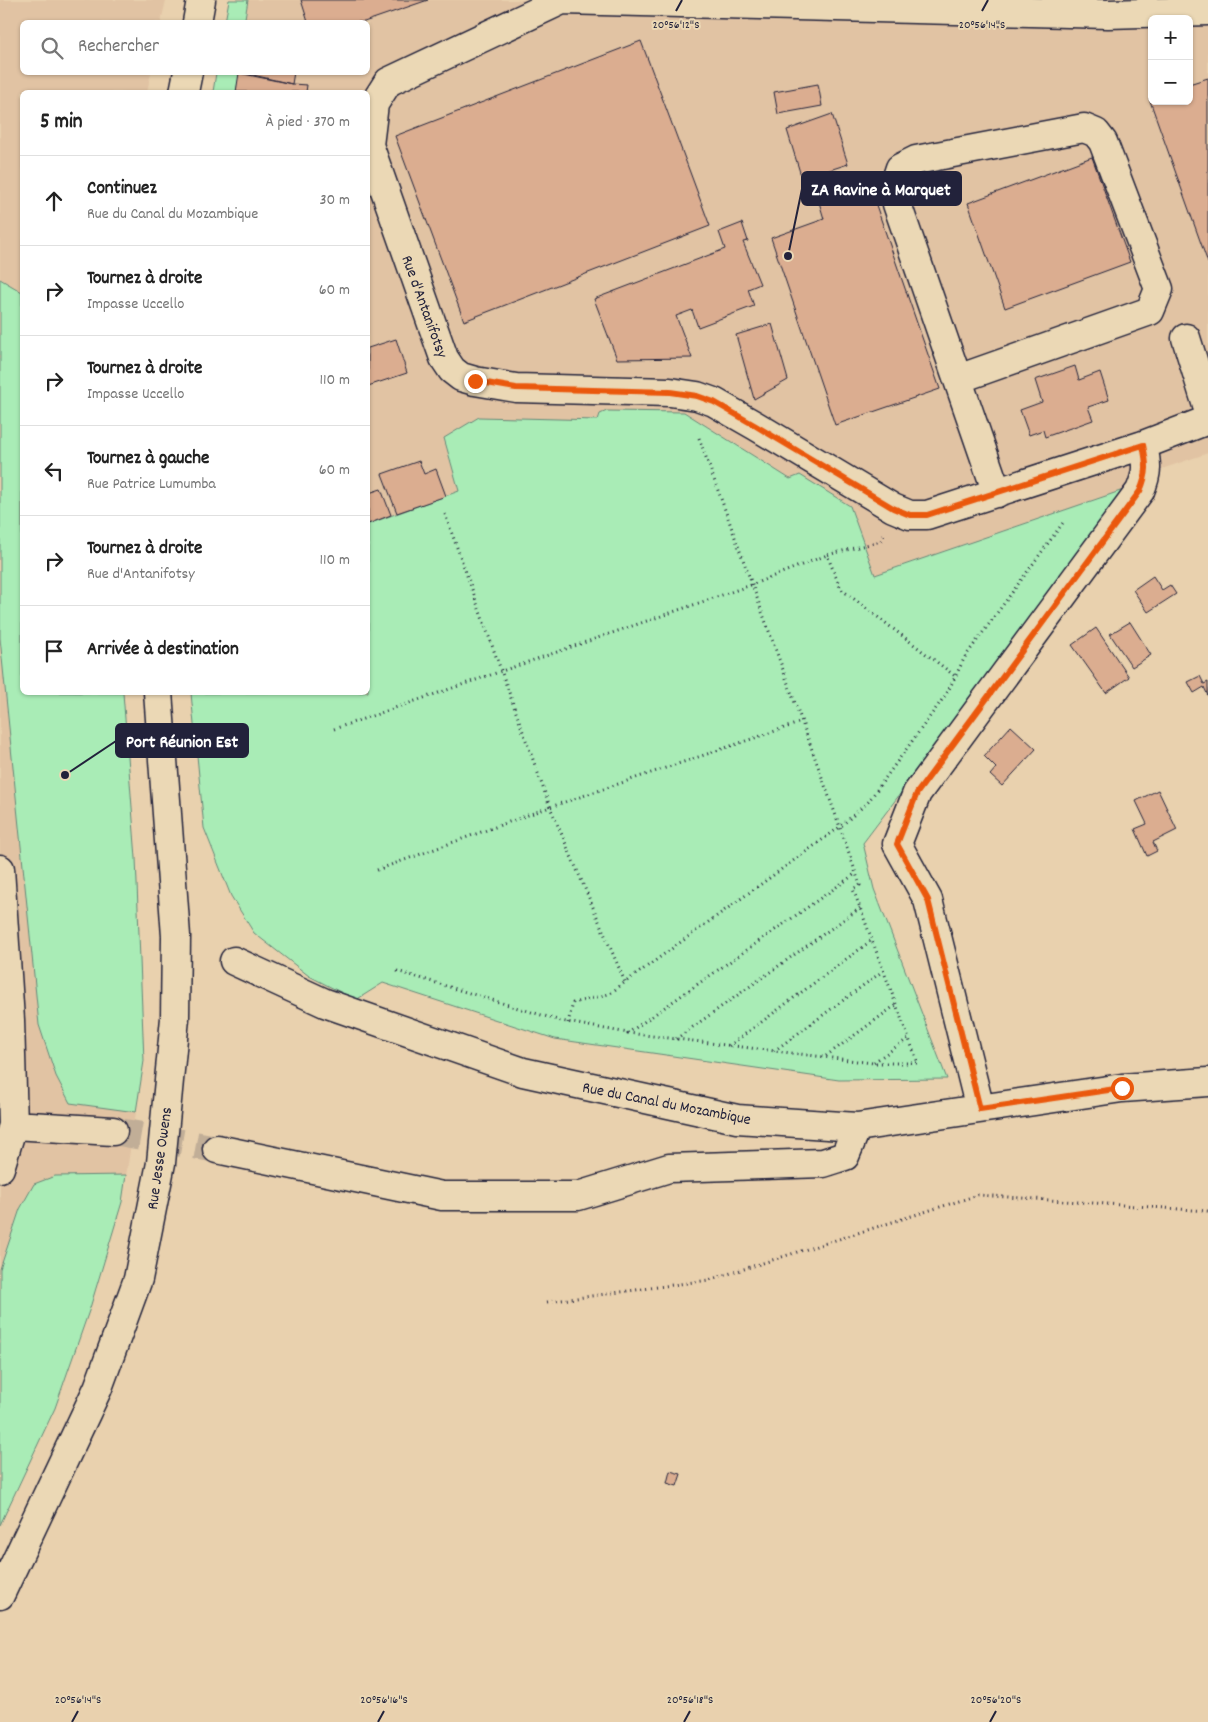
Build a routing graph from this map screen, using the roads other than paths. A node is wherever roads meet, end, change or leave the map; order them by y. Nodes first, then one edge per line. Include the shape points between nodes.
1 (201, 0) edge
2 (562, 0) edge
3 (1208, 11) edge
4 (196, 20) edge
5 (187, 75) edge
6 (184, 90) edge
7 (370, 137) edge
8 (370, 148) edge
9 (1186, 338) dead end
10 (958, 379) junction
11 (1208, 408) edge
12 (1208, 420) edge
13 (1143, 445) junction
14 (997, 493) junction
15 (158, 695) edge
16 (0, 870) edge
17 (234, 961) dead end
18 (1208, 1082) edge
19 (980, 1109) junction
20 (13, 1125) junction
21 (857, 1127) junction
22 (113, 1132) tunnel mouth
23 (217, 1149) tunnel mouth
24 (0, 1168) edge
25 (0, 1595) edge

1 - 4 street
2 - 3 street, Rue d'Antanifotsy via 1108,14
2 - 7 street, Rue d'Antanifotsy via 388,82 374,104
5 - 6 street
8 - 14 street, Rue d'Antanifotsy via 444,358 461,377 516,388 670,392 697,396 714,402 910,515 927,515
9 - 11 street
10 - 10 street via 898,204 895,183 900,168 916,160 1084,128 1096,134 1103,142 1159,290 1150,310
10 - 14 street
12 - 13 street
13 - 14 street
13 - 19 street via 1147,470 1140,491 917,793 897,844 928,900
15 - 25 street, Rue Jesse Owens via 176,936 175,1018 161,1163 138,1279 98,1388
16 - 20 street
17 - 21 street, Rue du Canal du Mozambique via 325,1003 523,1072 736,1118
18 - 19 street, Rue du Canal du Mozambique via 1122,1088
19 - 21 street, Rue du Canal du Mozambique
20 - 22 street
20 - 24 street
21 - 23 street via 845,1156 823,1163 669,1168 578,1196 442,1196

